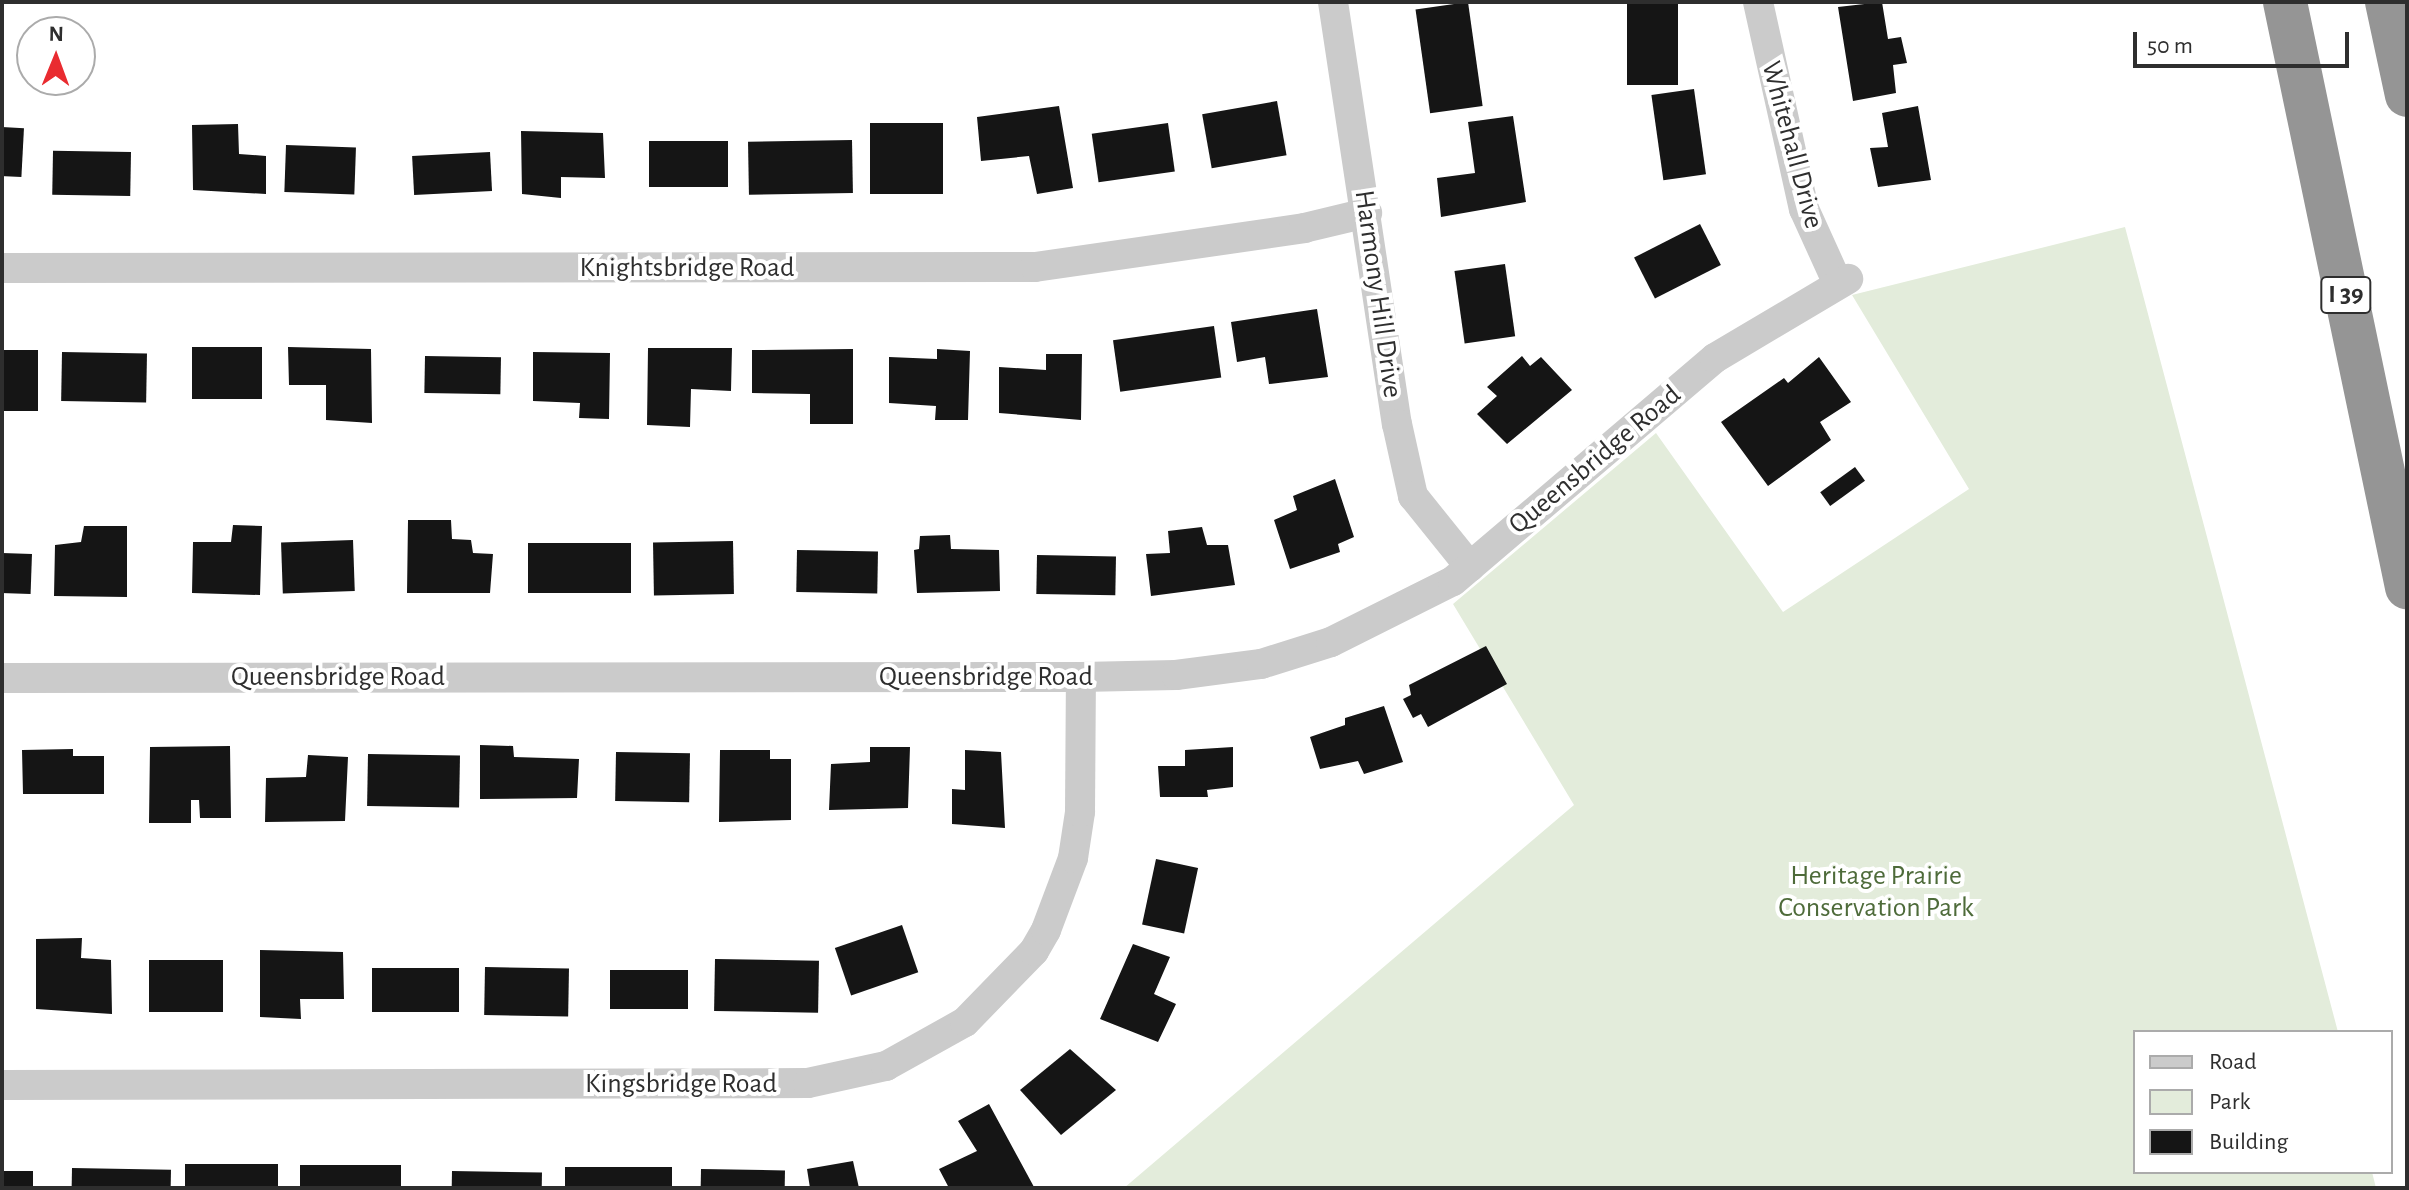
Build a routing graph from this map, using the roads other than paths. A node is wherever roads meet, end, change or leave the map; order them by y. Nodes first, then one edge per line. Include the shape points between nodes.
1 (1333, 2) edge
2 (1758, 2) edge
3 (2285, 2) edge
4 (2387, 2) edge
5 (2407, 95) edge
6 (1367, 213) junction
7 (2, 268) edge
8 (1843, 282) joint
9 (1470, 567) junction
10 (2407, 587) edge
11 (1081, 677) junction
12 (2, 678) edge
13 (2, 1085) edge

1 - 6 street, Harmony Hill Drive
2 - 8 street, Whitehall Drive via 1804,209
3 - 10 highway, I 39
4 - 5 highway
6 - 7 street, Knightsbridge Road via 1304,228 1035,267
6 - 9 street, Harmony Hill Drive via 1397,424 1413,496
8 - 9 street, Queensbridge Road via 1715,358
9 - 11 street, Queensbridge Road via 1407,608 1331,642 1261,664 1176,675
11 - 12 street, Queensbridge Road
11 - 13 street, Kingsbridge Road via 1080,812 1073,858 1046,930 1034,951 965,1022 886,1066 808,1083

